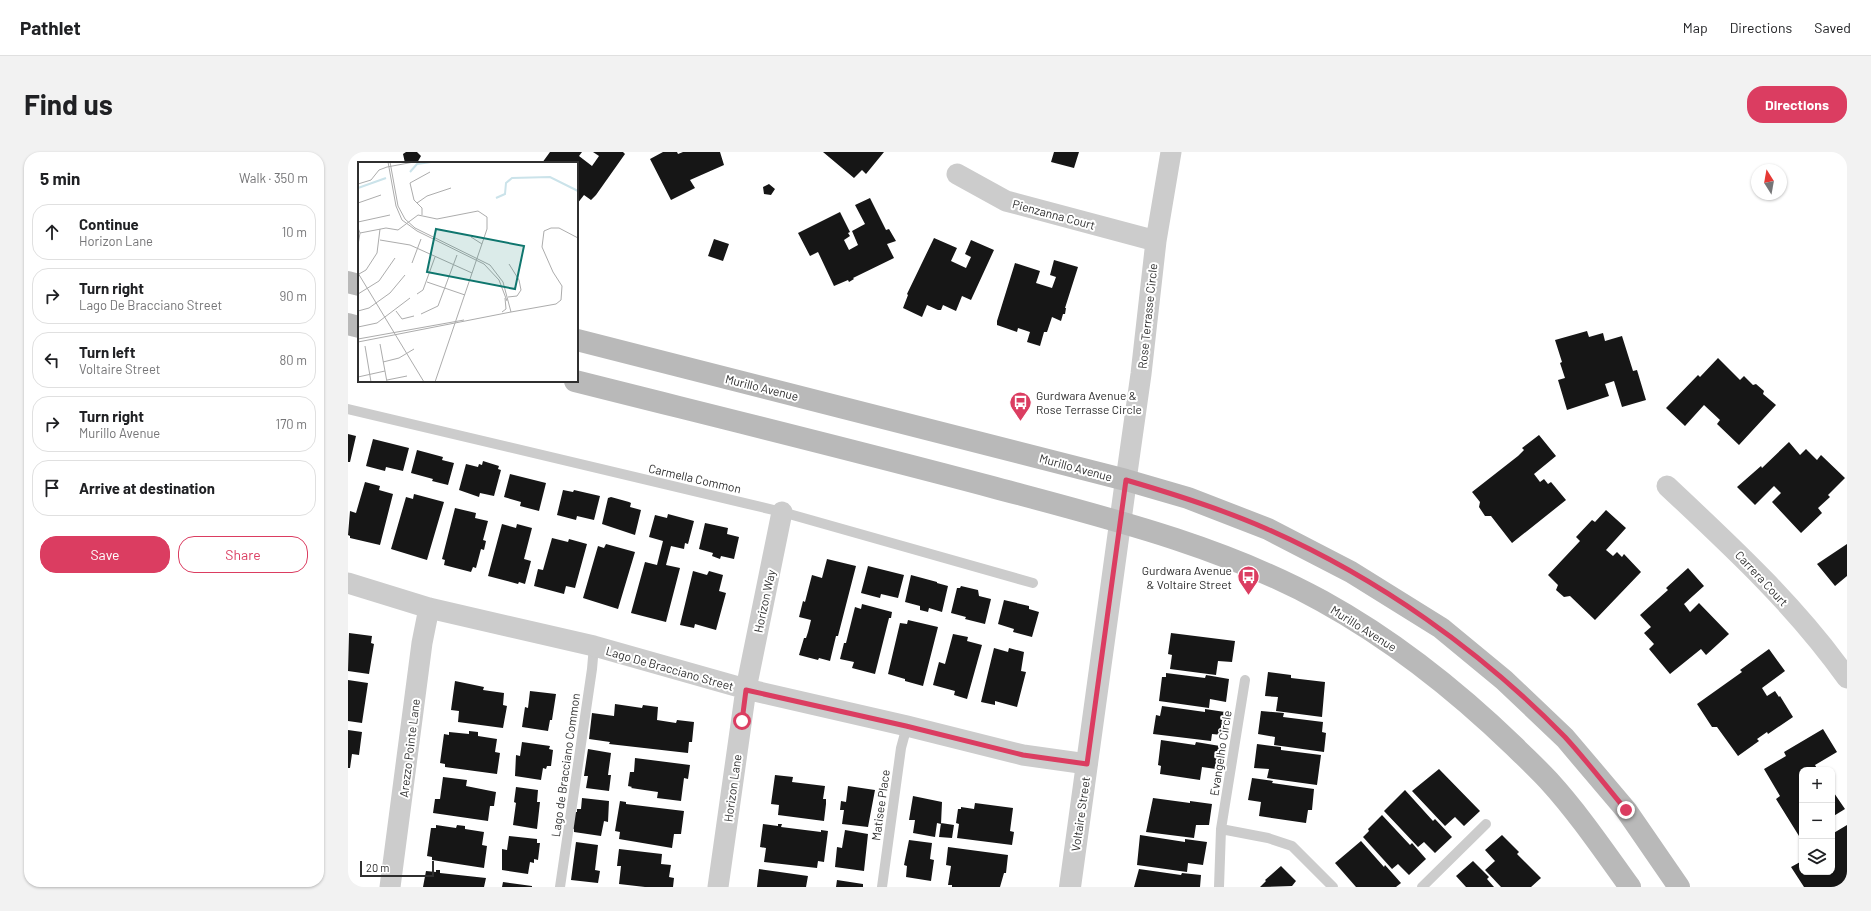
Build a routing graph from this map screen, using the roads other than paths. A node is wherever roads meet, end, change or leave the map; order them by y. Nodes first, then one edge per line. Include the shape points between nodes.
1 (1171, 152) edge
2 (957, 174) dead end
3 (1156, 240) junction
4 (348, 282) edge
5 (358, 284) edge
6 (348, 324) edge
7 (358, 326) edge
8 (578, 340) edge
9 (578, 382) edge
10 (348, 409) edge
11 (1126, 480) junction
12 (1667, 486) dead end
13 (782, 512) junction
14 (1120, 521) junction
15 (348, 583) edge
16 (1033, 583) dead end
17 (428, 608) junction
18 (594, 646) junction
19 (1847, 678) edge
20 (1245, 680) dead end
21 (746, 690) junction
22 (906, 726) junction
23 (1087, 764) junction
24 (1486, 824) dead end
25 (1221, 829) junction
26 (390, 887) edge
27 (560, 887) edge
28 (718, 887) edge
29 (882, 887) edge
30 (1070, 887) edge
31 (1219, 887) edge
32 (1332, 887) edge
33 (1422, 887) edge
34 (1630, 887) edge
35 (1679, 887) edge

1 - 3 street, Rose Terrasse Circle
2 - 3 street, Pienzanna Court via 1006,201
3 - 11 street, Rose Terrasse Circle
4 - 5 main road
6 - 7 main road
8 - 11 main road, Murillo Avenue
9 - 14 main road, Murillo Avenue
10 - 13 lane, Carmella Common
11 - 14 street, Voltaire Street
11 - 35 main road, Murillo Avenue via 1188,498 1268,529 1351,572 1441,628 1504,680 1565,738 1626,810
12 - 19 street, Carrera Court via 1748,561 1823,644
13 - 16 lane, Carmella Common
13 - 21 street, Horizon Way
14 - 23 street, Voltaire Street
14 - 34 main road, Murillo Avenue via 1262,571 1324,602 1382,638 1444,683 1549,781
15 - 17 street, Lago De Bracciano Street
17 - 18 street, Lago De Bracciano Street
17 - 26 street, Arezzo Pointe Lane
18 - 21 street, Lago De Bracciano Street
18 - 27 lane, Lago de Bracciano Common
20 - 25 lane, Evangelho Circle
21 - 22 street, Lago De Bracciano Street
21 - 28 street, Horizon Lane
22 - 23 street, Lago De Bracciano Street via 1023,755
22 - 29 lane, Matisee Place
23 - 30 street, Voltaire Street
24 - 33 lane
25 - 31 lane, Evangelho Circle
25 - 32 lane via 1268,838 1292,846

